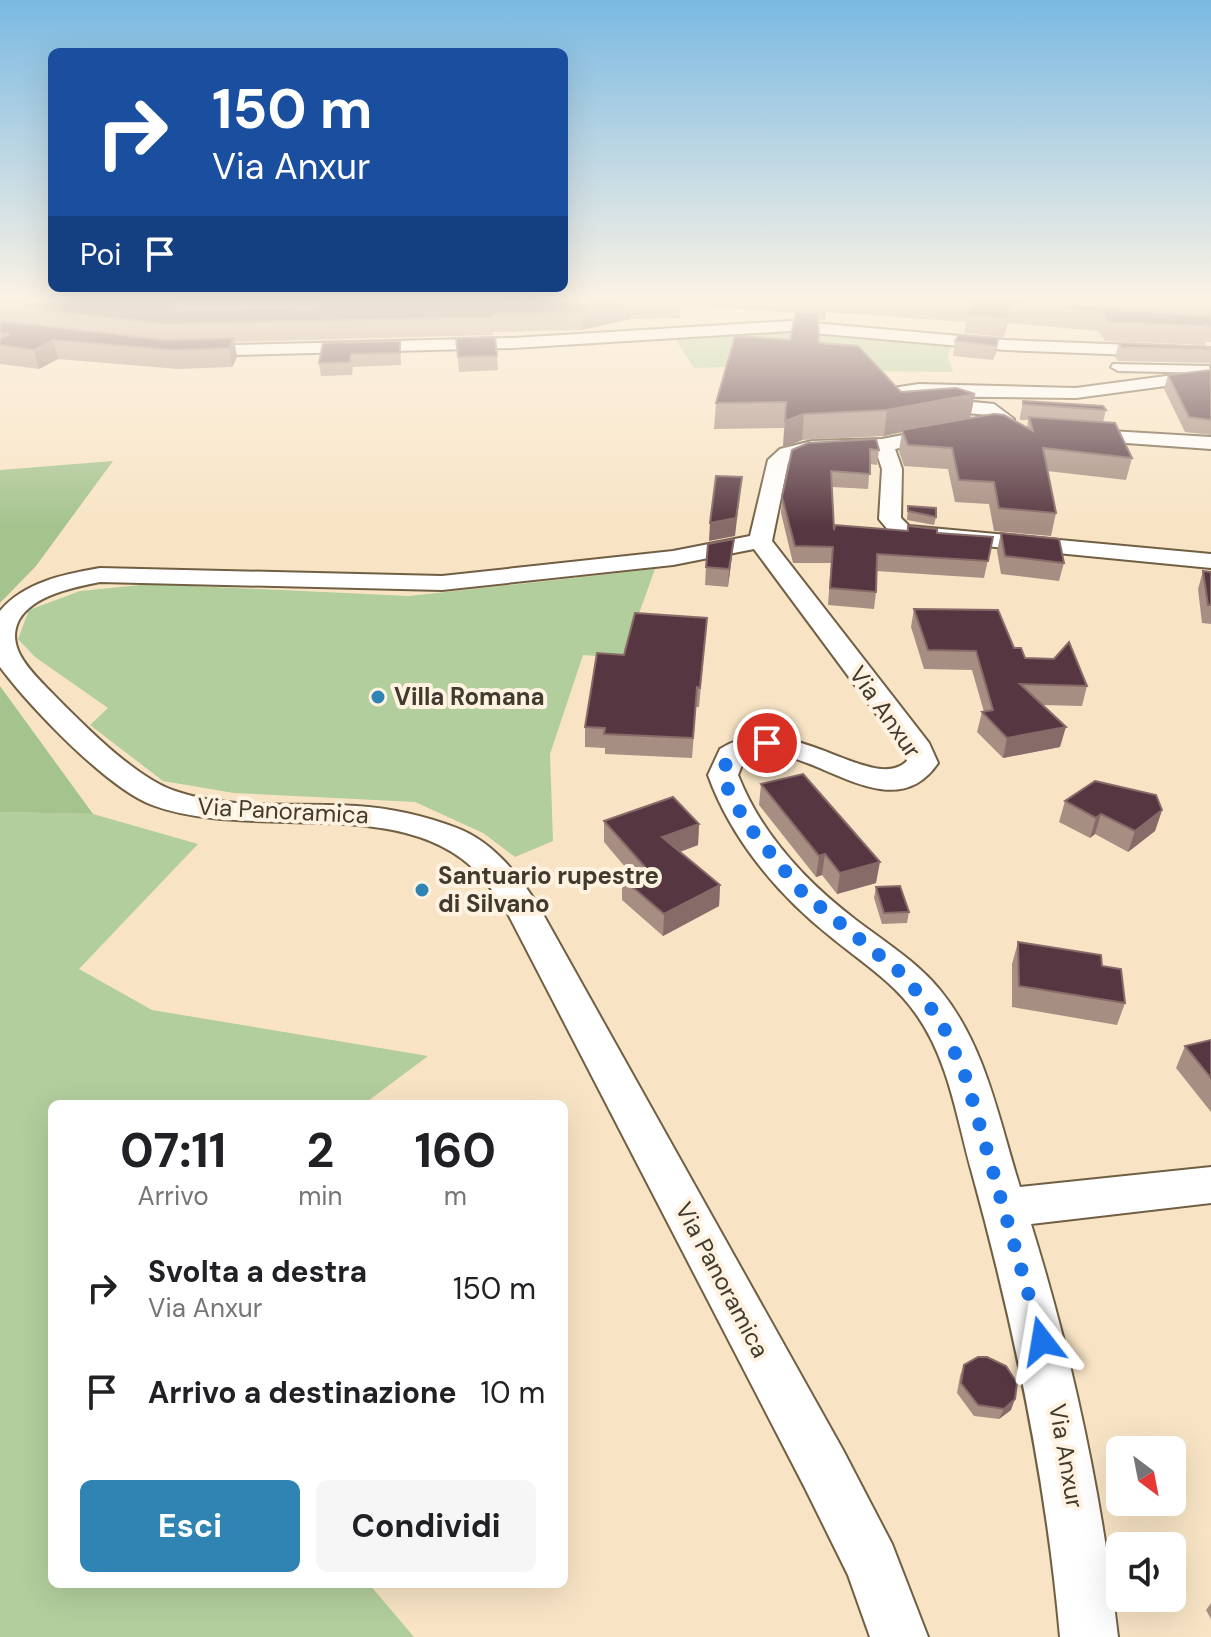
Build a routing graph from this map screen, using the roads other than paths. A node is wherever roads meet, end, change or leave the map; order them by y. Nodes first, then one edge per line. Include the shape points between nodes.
1 (1168, 374) edge
2 (990, 426) junction
3 (1018, 430) edge
4 (1057, 434) edge
5 (1211, 443) edge
6 (884, 445) junction
7 (760, 541) junction
8 (1211, 561) edge
9 (1211, 1185) edge
10 (1004, 1208) junction
11 (899, 1637) edge
12 (1089, 1637) edge

1 - 2 street via 1076,393 892,393 908,402 990,409 1004,419
2 - 3 street
2 - 6 street
4 - 5 street
6 - 7 street via 802,449 780,457
6 - 8 street via 892,469 890,519 902,532
7 - 10 street, Via Anxur via 918,749 923,763 913,775 888,781 760,742 731,755 724,768 725,782 746,823 791,880 901,973 940,1019 966,1078
7 - 11 street, Via Panoramica via 696,555 442,583 100,575 61,584 21,604 4,624 3,645 17,672 124,775 153,795 229,812 356,813 392,819 452,838 496,870 522,907 824,1469 872,1564
9 - 10 street
10 - 12 street, Via Anxur via 1063,1432

